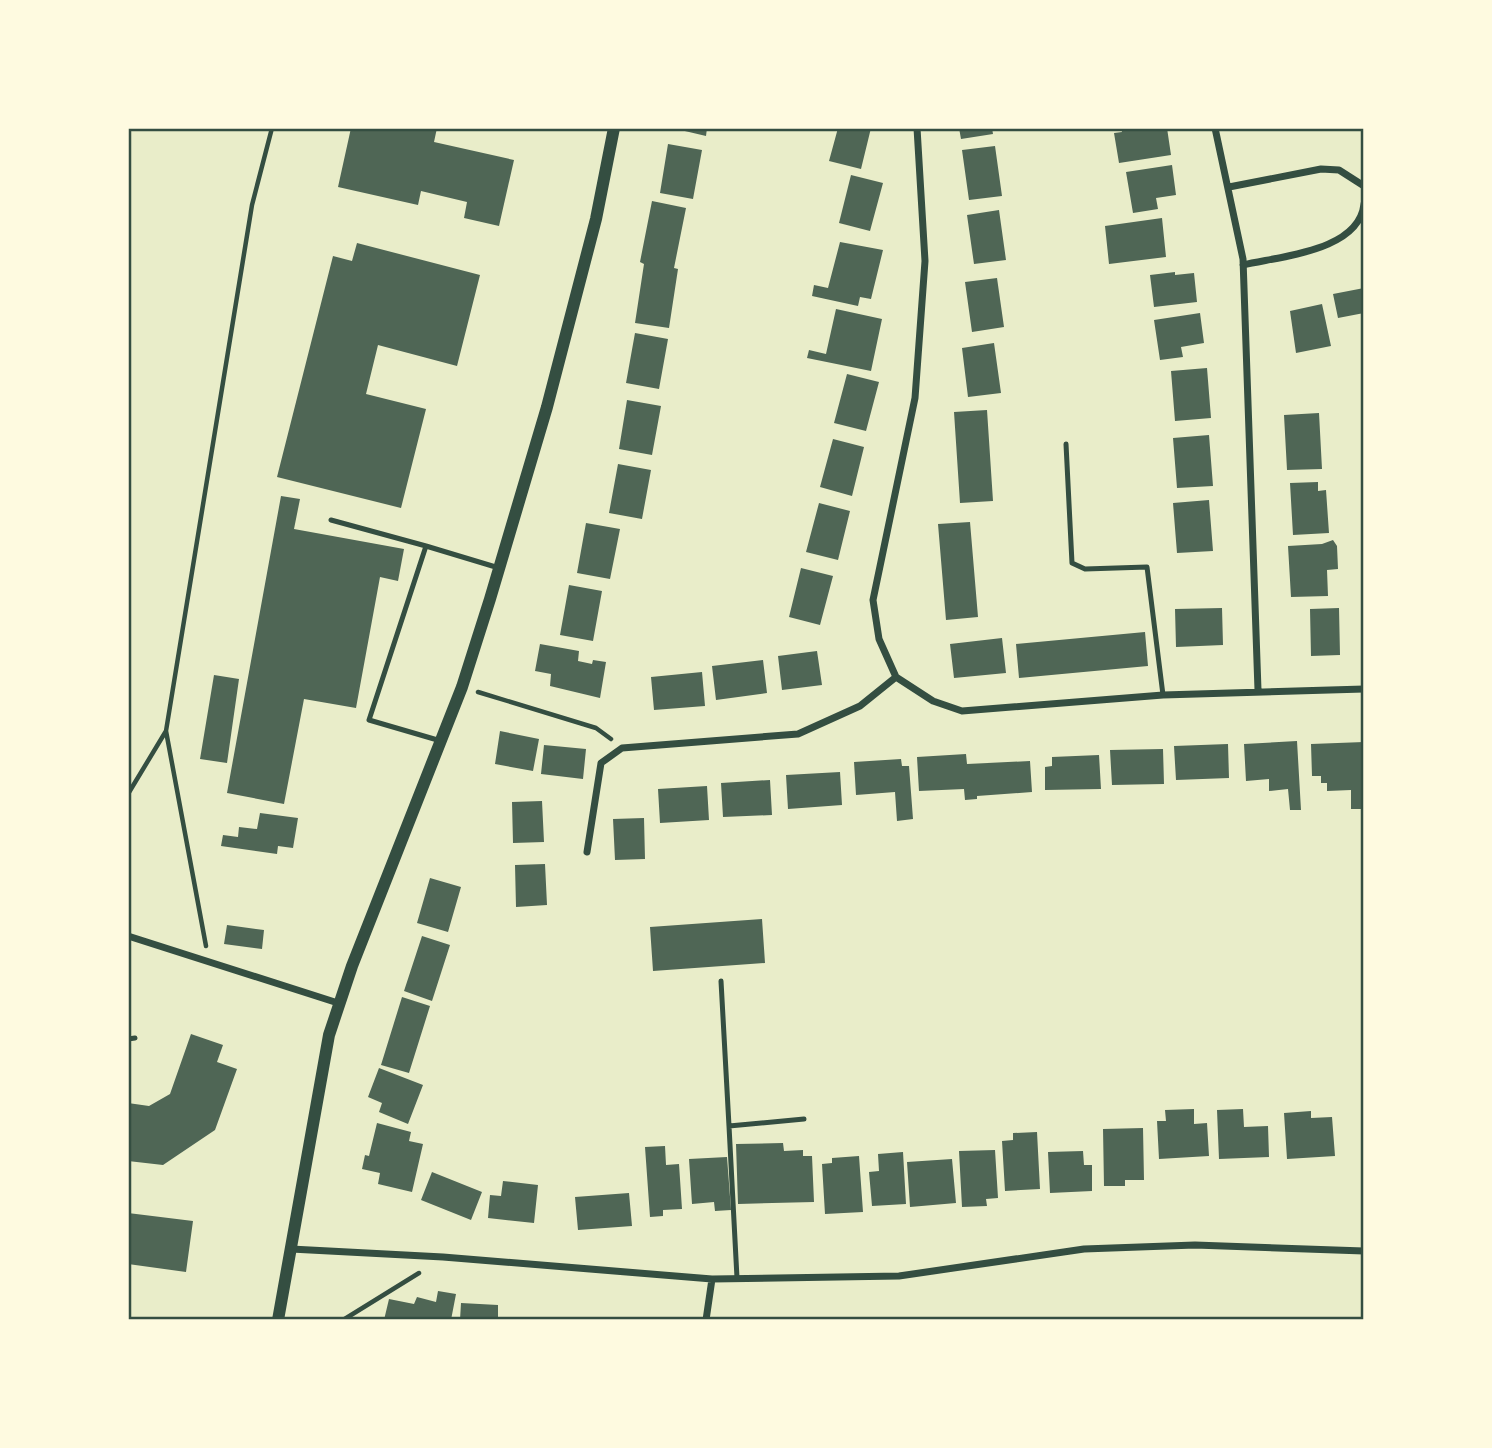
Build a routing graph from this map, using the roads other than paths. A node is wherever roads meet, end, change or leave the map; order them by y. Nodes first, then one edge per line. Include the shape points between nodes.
1 (614, 128) edge
2 (917, 128) edge
3 (1215, 128) edge
4 (1364, 186) edge
5 (1229, 187) junction
6 (1364, 204) edge
7 (1243, 265) junction
8 (1066, 444) dead end
9 (331, 520) dead end
10 (426, 546) junction
11 (499, 568) junction
12 (895, 677) junction
13 (1364, 689) edge
14 (1258, 690) junction
15 (1163, 695) junction
16 (441, 741) junction
17 (587, 852) dead end
18 (128, 936) edge
19 (721, 981) dead end
20 (338, 1003) junction
21 (804, 1119) dead end
22 (729, 1126) junction
23 (291, 1249) junction
24 (1364, 1251) edge
25 (737, 1278) junction
26 (712, 1279) junction
27 (278, 1320) edge
28 (706, 1320) edge

1 - 11 street via 596,219 547,407
2 - 12 street via 925,261 915,398 873,600 879,639
3 - 5 street
4 - 5 street via 1339,170 1321,169
5 - 7 street
6 - 7 street via 1363,216 1352,232 1334,243
7 - 14 street
8 - 15 lane via 1072,563 1085,569 1147,567
9 - 10 lane
10 - 11 lane
10 - 16 lane via 369,720
11 - 16 street
12 - 15 street via 933,701 962,711
12 - 17 street via 860,706 797,734 622,748 601,763
13 - 14 street
14 - 15 street
16 - 20 street
18 - 20 street
19 - 22 lane
20 - 23 street via 322,1065
21 - 22 lane
22 - 25 lane
23 - 26 street
23 - 27 street
24 - 25 street via 1195,1245 1084,1249 899,1276
25 - 26 street
26 - 28 street

